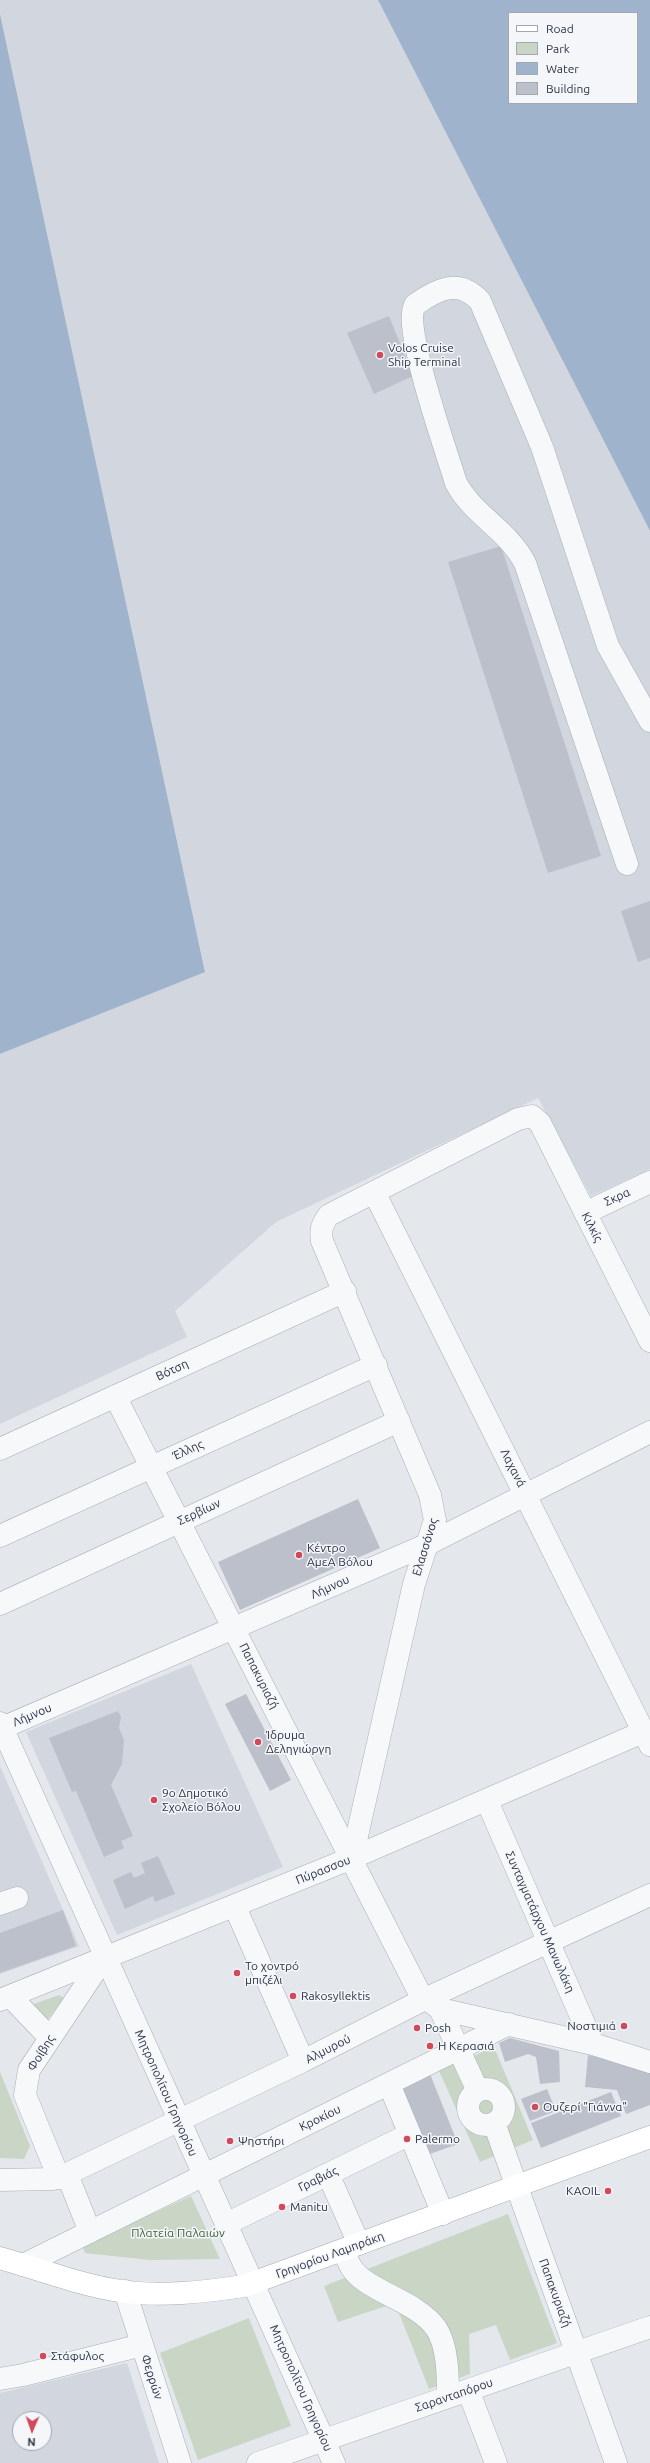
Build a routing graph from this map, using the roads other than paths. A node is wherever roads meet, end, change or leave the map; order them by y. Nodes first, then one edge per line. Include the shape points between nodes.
1 (650, 721) edge
2 (627, 864) dead end
3 (650, 1182) edge
4 (374, 1192) junction
5 (585, 1213) junction
6 (344, 1291) junction
7 (650, 1341) edge
8 (376, 1365) junction
9 (115, 1396) junction
10 (399, 1421) junction
11 (650, 1432) edge
12 (0, 1449) edge
13 (151, 1467) junction
14 (526, 1494) junction
15 (180, 1522) junction
16 (0, 1536) edge
17 (426, 1545) junction
18 (0, 1604) edge
19 (235, 1629) junction
20 (1, 1726) edge
21 (647, 1739) edge
22 (487, 1801) junction
23 (352, 1858) junction
24 (650, 1895) edge
25 (235, 1907) junction
26 (548, 1942) junction
27 (104, 1958) junction
28 (5, 1998) edge
29 (432, 2004) junction
30 (509, 2024) junction
31 (50, 2038) junction
32 (593, 2044) junction
33 (457, 2049) junction
34 (303, 2061) junction
35 (650, 2062) edge
36 (390, 2084) junction
37 (179, 2121) junction
38 (410, 2134) junction
39 (649, 2142) edge
40 (328, 2174) junction
41 (63, 2176) junction
42 (203, 2176) junction
43 (0, 2180) edge
44 (516, 2187) junction
45 (443, 2214) junction
46 (226, 2224) junction
47 (90, 2232) junction
48 (351, 2247) junction
49 (0, 2258) edge
50 (23, 2265) junction
51 (254, 2283) junction
52 (125, 2291) junction
53 (650, 2327) edge
54 (142, 2345) junction
55 (576, 2353) junction
56 (0, 2378) edge
57 (468, 2390) junction
58 (448, 2397) junction
59 (324, 2440) junction
60 (180, 2463) edge
61 (258, 2463) edge
62 (334, 2463) edge
63 (496, 2463) edge
64 (616, 2463) edge

1 - 2 street via 608,646 542,447 480,301 472,292 456,287 433,294 415,305 411,320 420,364 456,483 461,493 482,516 510,540 524,563
3 - 5 street, Σκρα
4 - 5 street, Κιλκίς via 518,1119 532,1116 540,1123
4 - 6 street, Ελασσόνος via 329,1215 321,1228 322,1241
4 - 14 street, Λαχανά
5 - 7 street, Κιλκίς
6 - 8 street, Ελασσόνος
6 - 9 street, Βότση
8 - 10 street, Ελασσόνος
8 - 13 street, Έλλης
9 - 12 street, Βότση
9 - 13 street, Παπακυριαζή
10 - 15 street, Σερβίων
10 - 17 street, Ελασσόνος via 435,1511 436,1520
11 - 14 street, Λήμνου
13 - 15 street, Παπακυριαζή
13 - 16 street, Έλλης
14 - 17 street, Λήμνου
14 - 21 street, Λαχανά
15 - 18 street, Σερβίων
15 - 19 street, Παπακυριαζή
17 - 19 street, Λήμνου
17 - 23 street, Ελασσόνος via 414,1584
19 - 20 street, Λήμνου
19 - 23 street, Παπακυριαζή
20 - 27 street, Μητροπολίτου Γρηγορίου
21 - 22 street, Πύρασσου
22 - 23 street, Πύρασσου
22 - 26 street, Συνταγματάρχου Μανωλάκη
23 - 25 street, Πύρασσου
23 - 29 street, Παπακυριαζή via 416,1987
24 - 26 street, Αλμυρού
25 - 27 street, Πύρασσου
25 - 34 street
26 - 29 street, Αλμυρού
26 - 32 street, Συνταγματάρχου Μανωλάκη
27 - 28 street, Πύρασσου
27 - 31 street, Φοίβης
27 - 37 street, Μητροπολίτου Γρηγορίου
28 - 31 street
29 - 30 street
29 - 33 street, Παπακυριαζή
29 - 34 street, Αλμυρού
30 - 32 street
30 - 33 street, Κροκίου
31 - 41 street, Φοίβης via 29,2070 25,2095
32 - 35 street
33 - 36 street, Κροκίου
33 - 44 street, Παπακυριαζή via 478,2091 469,2102 470,2115 480,2124 494,2123
34 - 37 street, Αλμυρού
36 - 38 street
36 - 42 street, Κροκίου
37 - 41 street, Αλμυρού
37 - 42 street, Μητροπολίτου Γρηγορίου
38 - 40 street, Γραβιάς
38 - 45 street
39 - 44 main road, Γρηγορίου Λαμπράκη
40 - 46 street, Γραβιάς
40 - 48 street
41 - 43 street, Αλμυρού
41 - 47 street, Φοίβης
42 - 46 street, Μητροπολίτου Γρηγορίου
42 - 47 street, Κροκίου
44 - 45 main road, Γρηγορίου Λαμπράκη
44 - 55 street, Παπακυριαζή
45 - 48 main road, Γρηγορίου Λαμπράκη
46 - 51 street, Μητροπολίτου Γρηγορίου
47 - 50 street, Κροκίου
48 - 51 main road, Γρηγορίου Λαμπράκη
48 - 58 street via 351,2267 360,2277 410,2305 436,2328 444,2354
49 - 50 main road, Γρηγορίου Λαμπράκη
50 - 52 main road, Γρηγορίου Λαμπράκη
51 - 52 main road, Γρηγορίου Λαμπράκη via 190,2292
51 - 59 street, Μητροπολίτου Γρηγορίου
52 - 54 street, Φερρών
53 - 55 street, Σαρανταπόρου
54 - 56 street via 23,2375
54 - 60 street, Φερρών
55 - 57 street, Σαρανταπόρου
55 - 64 street, Παπακυριαζή
57 - 58 street, Σαρανταπόρου
57 - 63 street
58 - 59 street, Σαρανταπόρου
59 - 61 street, Σαρανταπόρου
59 - 62 street, Μητροπολίτου Γρηγορίου

